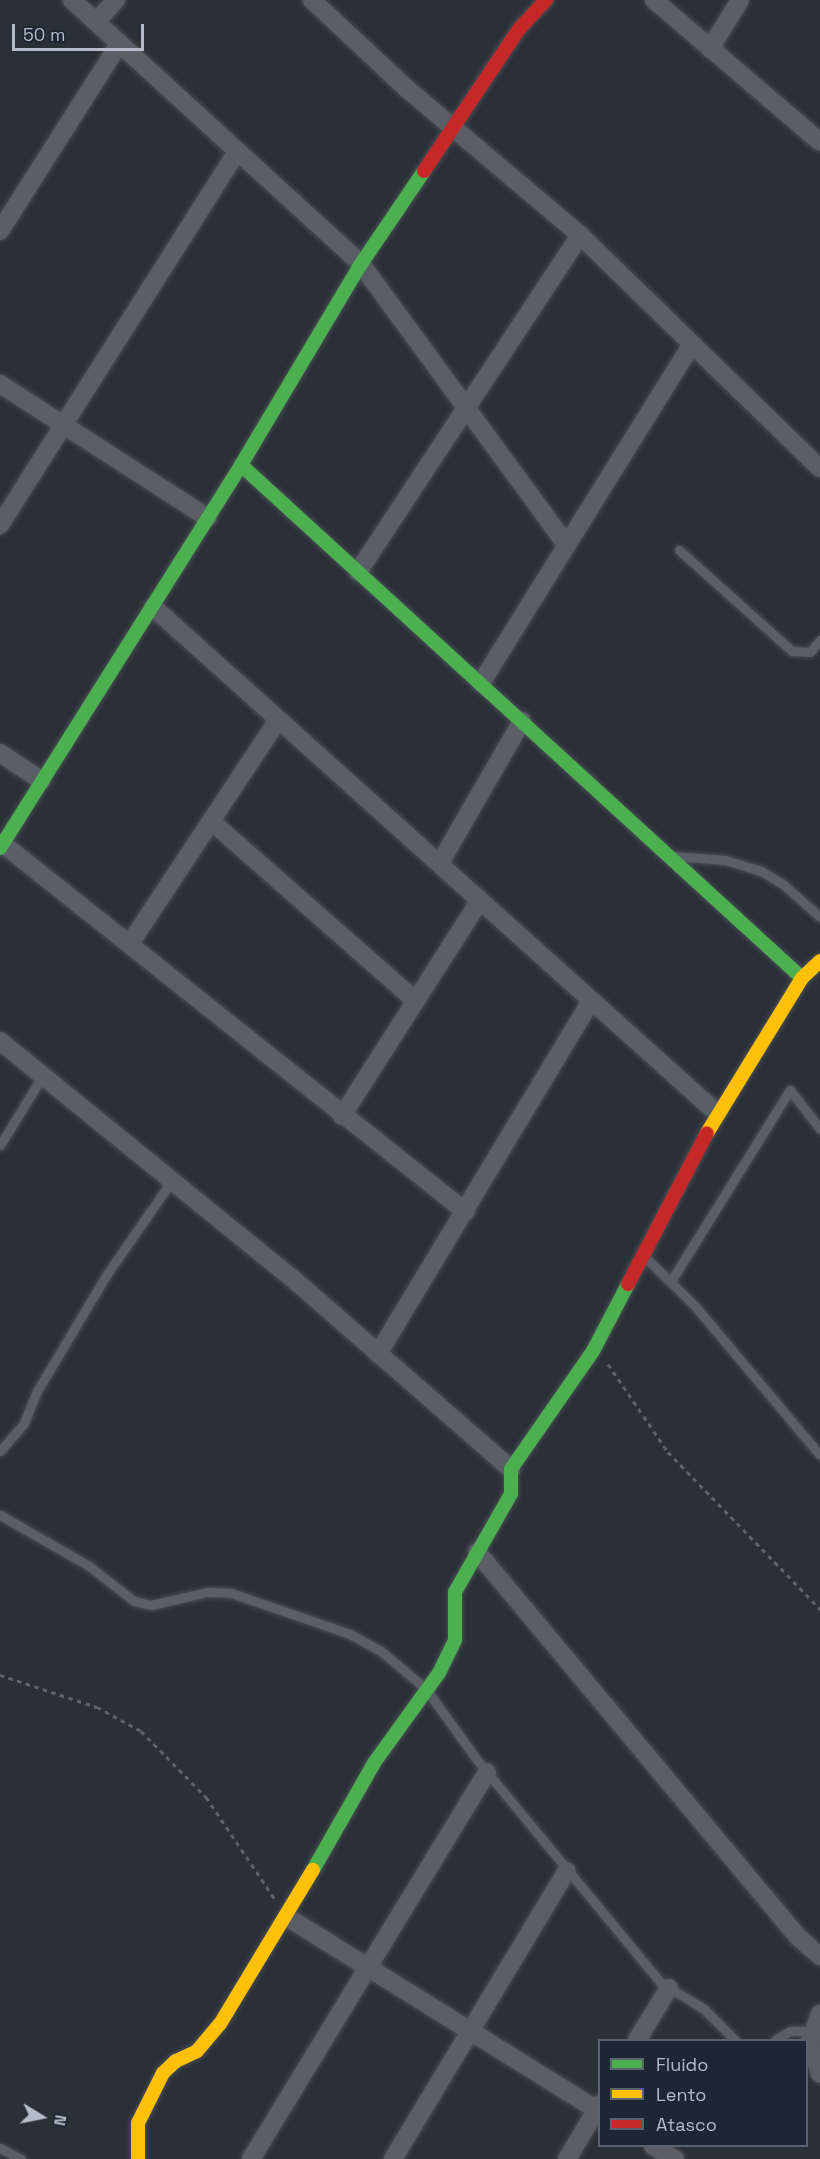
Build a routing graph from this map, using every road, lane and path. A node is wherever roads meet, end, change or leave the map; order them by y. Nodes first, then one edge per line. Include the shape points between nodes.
1 (72, 0) edge
2 (116, 0) edge
3 (312, 0) edge
4 (546, 0) edge
5 (654, 0) edge
6 (740, 0) edge
7 (96, 21) junction
8 (118, 44) junction
9 (710, 49) junction
10 (456, 129) junction
11 (820, 142) edge
12 (237, 152) junction
13 (1, 225) edge
14 (580, 235) junction
15 (361, 264) junction
16 (692, 344) junction
17 (0, 384) edge
18 (467, 410) junction
19 (63, 425) junction
20 (241, 465) junction
21 (820, 468) edge
22 (208, 518) junction
23 (0, 525) edge
24 (567, 545) junction
25 (678, 550) dead end
26 (358, 572) junction
27 (153, 607) junction
28 (820, 640) edge
29 (481, 683) junction
30 (277, 721) junction
31 (522, 721) junction
32 (0, 753) edge
33 (42, 781) junction
34 (211, 821) junction
35 (1, 846) edge
36 (666, 857) junction
37 (440, 863) junction
38 (480, 900) junction
39 (820, 917) edge
40 (131, 942) junction
41 (820, 961) edge
42 (802, 978) junction
43 (416, 1001) junction
44 (590, 1002) junction
45 (0, 1041) edge
46 (43, 1075) junction
47 (717, 1113) junction
48 (342, 1116) junction
49 (820, 1129) edge
50 (0, 1145) edge
51 (172, 1180) junction
52 (466, 1212) junction
53 (643, 1255) junction
54 (671, 1281) junction
55 (593, 1351) junction
56 (378, 1354) junction
57 (0, 1451) edge
58 (820, 1455) edge
59 (511, 1469) junction
60 (0, 1515) edge
61 (477, 1552) junction
62 (820, 1609) edge
63 (0, 1675) edge
64 (426, 1689) junction
65 (487, 1772) junction
66 (567, 1871) junction
67 (287, 1917) junction
68 (820, 1956) edge
69 (367, 1965) junction
70 (669, 1988) junction
71 (820, 2014) edge
72 (471, 2031) junction
73 (812, 2031) junction
74 (638, 2039) edge
75 (734, 2039) edge
76 (778, 2039) edge
77 (820, 2073) edge
78 (598, 2108) edge
79 (656, 2147) edge
80 (0, 2148) edge
81 (21, 2159) edge
82 (138, 2159) edge
83 (251, 2159) edge
84 (393, 2159) edge
85 (567, 2159) edge
86 (675, 2159) edge

1 - 7 street
2 - 7 street
3 - 10 street
4 - 10 street via 519,29
5 - 9 street
6 - 9 street
7 - 8 street
8 - 12 street
8 - 13 street
9 - 11 street
10 - 14 street
10 - 15 street
12 - 15 street
12 - 19 street
14 - 16 street
14 - 18 street
15 - 18 street
15 - 20 street
16 - 21 street
16 - 24 street
17 - 19 street
18 - 24 street
18 - 26 street
19 - 22 street
19 - 23 street
20 - 22 street
20 - 26 street
22 - 27 street
24 - 29 street
25 - 28 lane via 792,651 810,652
26 - 29 street
27 - 30 street
27 - 33 street
29 - 31 street
30 - 34 street
30 - 37 street
31 - 36 street
31 - 37 street
32 - 33 street
33 - 35 street
34 - 40 street
34 - 43 street
35 - 40 street
36 - 39 lane via 691,855 743,864 784,885
36 - 42 street
37 - 38 street
38 - 43 street
38 - 44 street
40 - 48 street
41 - 42 street
42 - 47 street
43 - 48 street
44 - 47 street
44 - 52 street
45 - 46 street
46 - 50 lane
46 - 51 street
47 - 53 street
48 - 52 street
49 - 54 lane via 790,1090
51 - 56 street
51 - 57 lane via 107,1275 37,1391 24,1423
52 - 56 street
53 - 54 lane
53 - 55 street
54 - 58 lane
55 - 59 street
55 - 62 path via 611,1368 668,1452
56 - 59 street
59 - 61 street via 512,1494
60 - 64 lane via 89,1566 134,1601 160,1604 207,1592 244,1595 360,1639
61 - 64 street via 455,1592 455,1640 439,1673
61 - 68 street via 798,1937
63 - 67 path via 97,1707 141,1731 206,1797
64 - 65 lane
64 - 67 street via 374,1763
65 - 66 lane
65 - 69 street
66 - 70 lane
66 - 72 street
67 - 69 street
67 - 82 street via 220,2024 196,2051 163,2073 138,2123
69 - 72 street
69 - 83 street
70 - 74 street
70 - 75 lane via 704,2009
71 - 73 street
72 - 78 street
72 - 84 street
73 - 76 lane via 790,2031
73 - 77 street via 810,2050
78 - 85 street
79 - 86 street
80 - 81 lane

